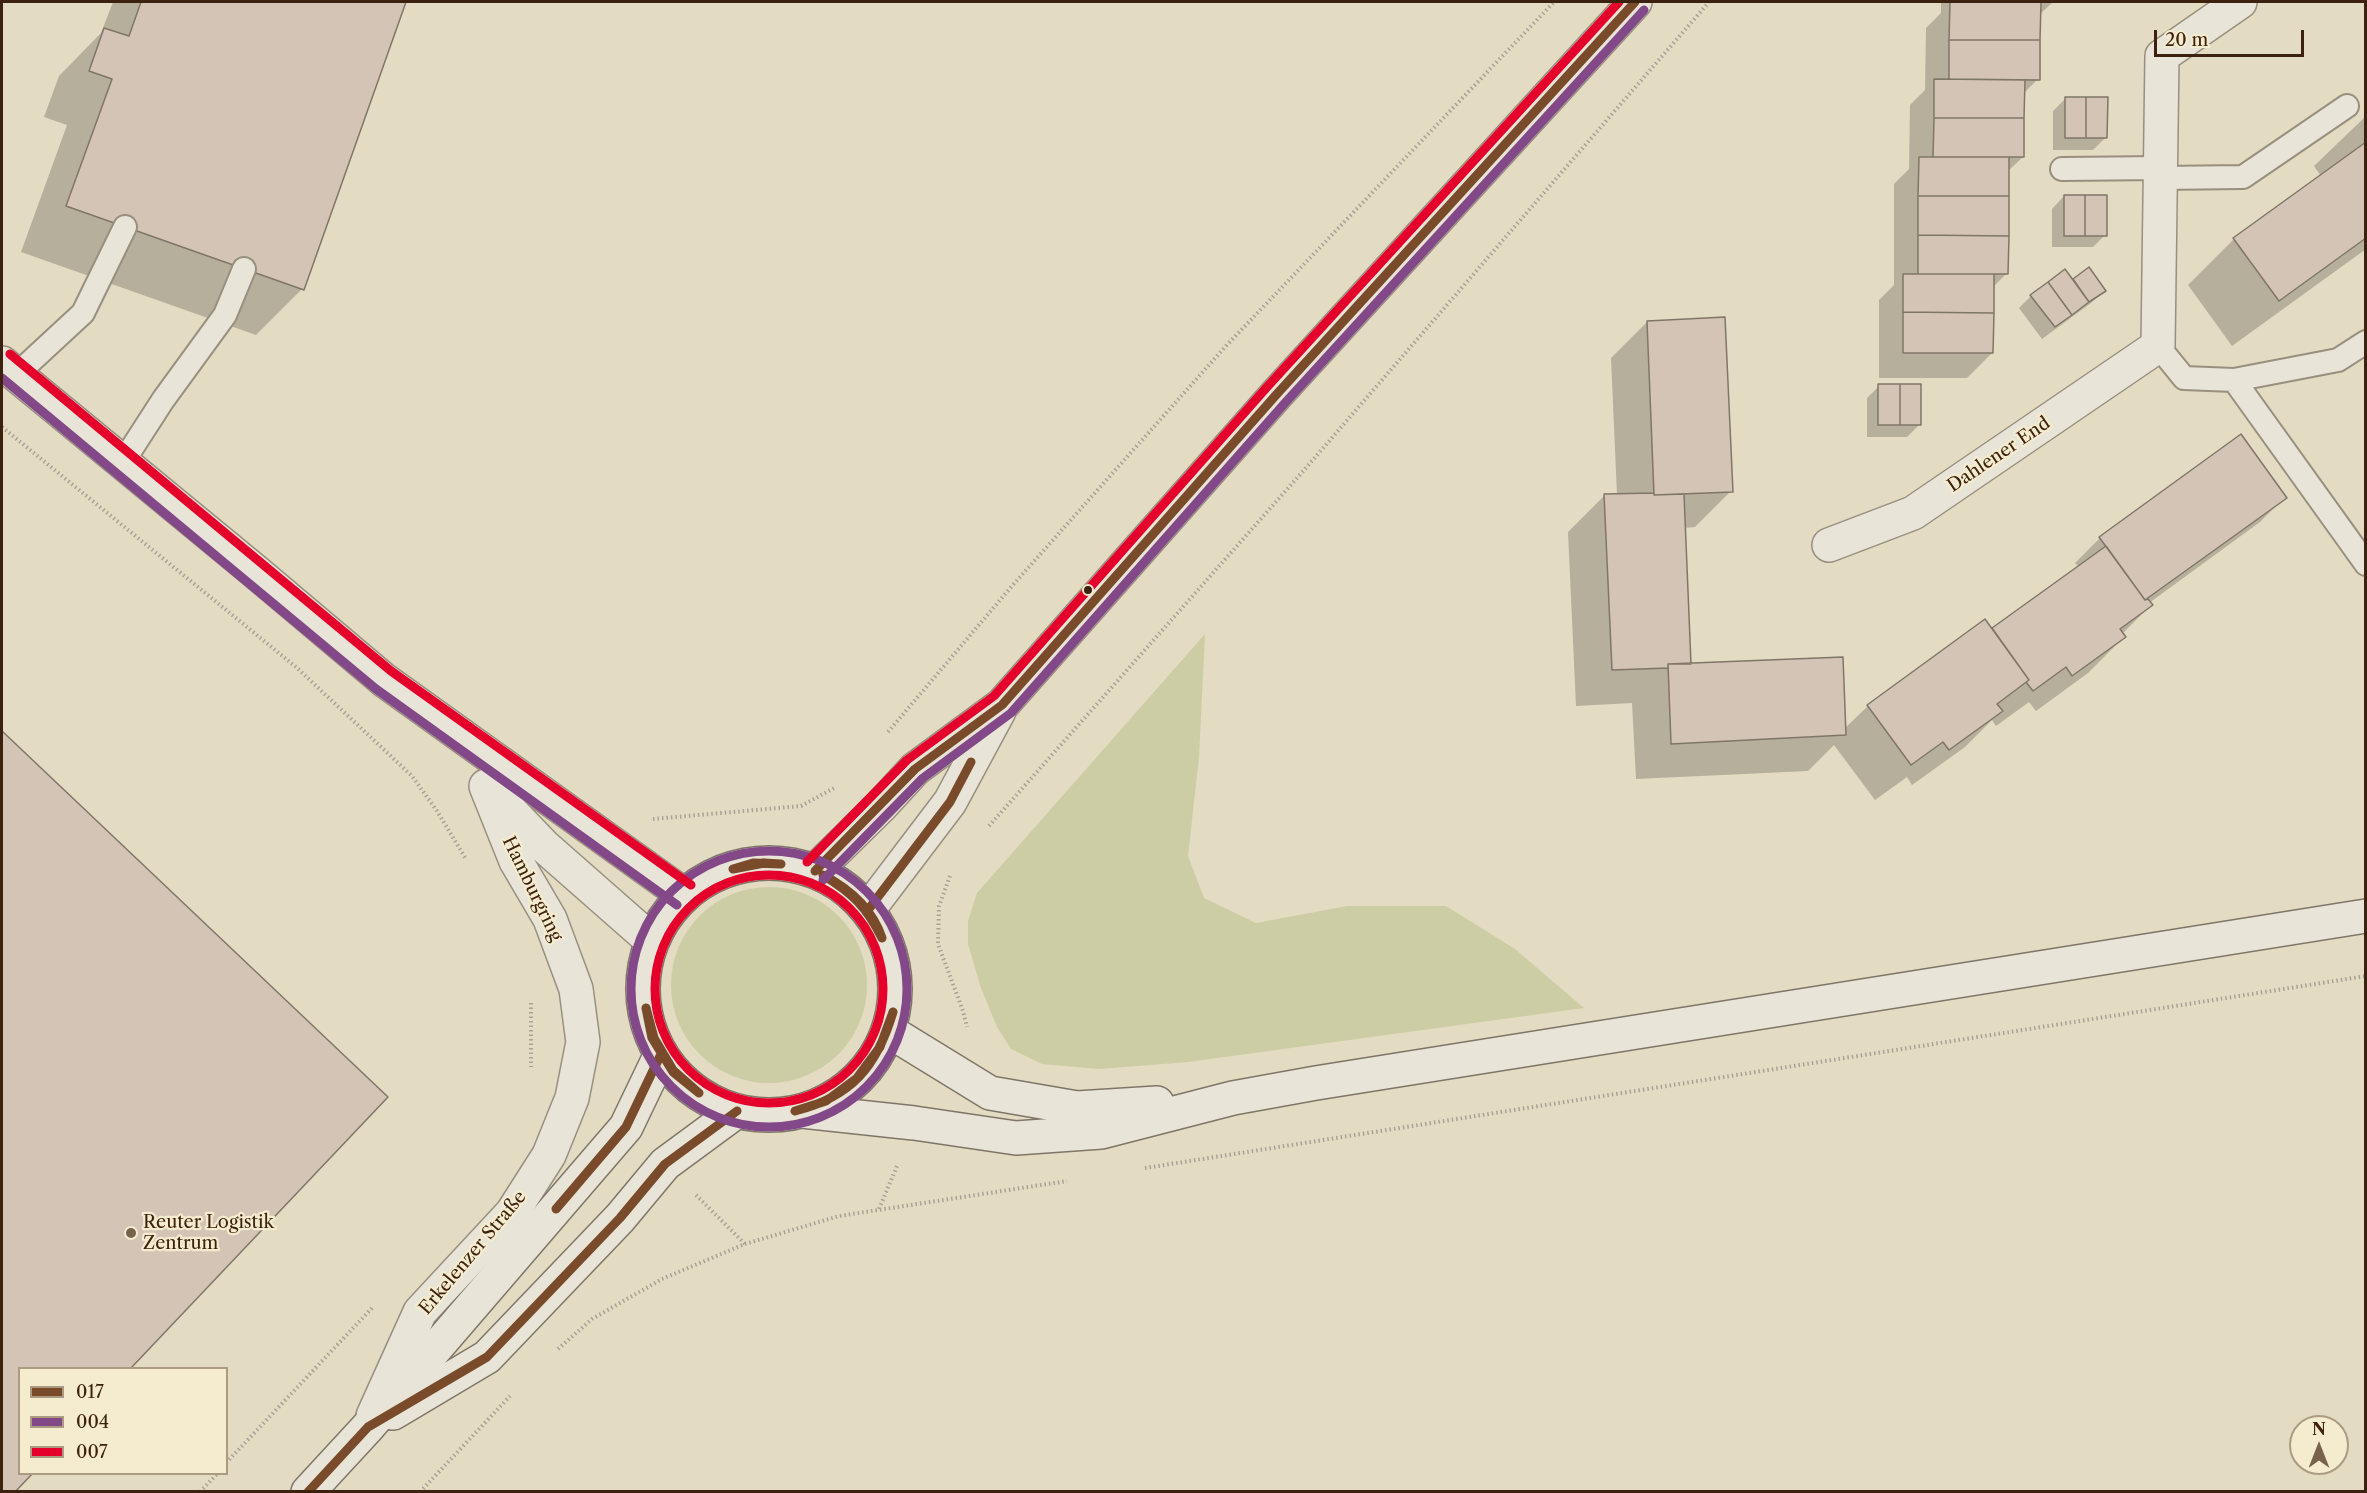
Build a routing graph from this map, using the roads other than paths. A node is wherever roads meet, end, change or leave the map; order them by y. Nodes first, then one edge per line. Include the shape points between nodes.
1 (1635, 2) edge
2 (2240, 2) edge
3 (2348, 106) dead end
4 (2062, 169) dead end
5 (2160, 173) junction
6 (125, 227) dead end
7 (244, 269) dead end
8 (2366, 342) edge
9 (2158, 346) junction
10 (9, 369) edge
11 (2234, 380) junction
12 (123, 462) junction
13 (1829, 545) dead end
14 (2366, 564) edge
15 (384, 680) junction
16 (1002, 705) junction
17 (486, 786) junction
18 (815, 871) junction
19 (684, 895) junction
20 (868, 910) junction
21 (2366, 916) edge
22 (652, 941) junction
23 (889, 1031) junction
24 (661, 1054) junction
25 (572, 1098) joint
26 (1233, 1098) junction
27 (737, 1111) junction
28 (802, 1111) junction
29 (368, 1427) junction
30 (308, 1491) edge

1 - 16 street via 1276,395
2 - 5 street via 2162,56
3 - 5 lane via 2243,177
4 - 5 lane
5 - 9 street
6 - 10 lane via 83,313
7 - 12 lane via 225,315
8 - 11 lane via 2338,360
9 - 11 lane via 2184,378
9 - 13 street, Dahlener End via 1913,513
10 - 12 street
11 - 14 lane
12 - 15 street
15 - 17 street
15 - 19 street
16 - 18 street via 915,769
16 - 20 street via 950,802
17 - 22 street via 544,846
17 - 25 street, Hamburgring via 516,861 550,919 576,989 583,1042
18 - 19 street via 781,863 746,864 713,876
18 - 20 street via 844,886
19 - 22 street via 665,916
20 - 23 street via 889,946 896,989
21 - 26 street
22 - 24 street via 643,979 646,1018
23 - 26 street via 990,1093 1077,1108
23 - 28 street via 870,1067 840,1094
24 - 27 street via 681,1080 707,1099
24 - 29 street via 627,1127
25 - 29 street, Erkelenzer Straße via 549,1155 512,1213 420,1312
26 - 28 street via 1101,1132 1016,1138
27 - 28 street via 770,1115
27 - 29 street via 665,1164 620,1218 487,1357
29 - 30 street, Erkelenzer Straße

